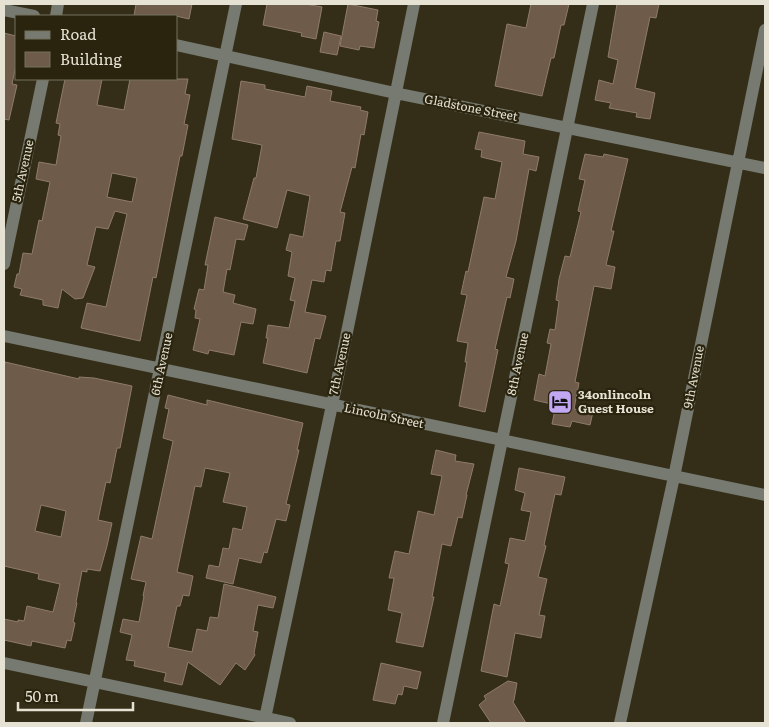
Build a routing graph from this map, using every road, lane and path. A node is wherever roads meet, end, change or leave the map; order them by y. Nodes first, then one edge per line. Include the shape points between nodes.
1 (236, 4) edge
2 (414, 4) edge
3 (593, 4) edge
4 (4, 10) edge
5 (29, 15) edge
6 (765, 30) edge
7 (178, 46) edge
8 (225, 56) junction
9 (43, 80) edge
10 (395, 92) junction
11 (568, 127) junction
12 (737, 162) junction
13 (765, 168) edge
14 (4, 264) edge
15 (4, 336) edge
16 (161, 370) junction
17 (331, 405) junction
18 (502, 440) junction
19 (674, 477) junction
20 (765, 495) edge
21 (4, 663) edge
22 (94, 683) junction
23 (265, 721) edge
24 (86, 723) edge
25 (290, 723) edge
26 (443, 723) edge
27 (620, 723) edge

1 - 8 street, 6th Avenue
2 - 10 street, 7th Avenue
3 - 11 street, 8th Avenue
4 - 5 street
6 - 12 street, 9th Avenue
7 - 8 street, Gladstone Street
8 - 10 street, Gladstone Street
8 - 16 street, 6th Avenue
9 - 14 street, 5th Avenue
10 - 11 street, Gladstone Street
10 - 17 street, 7th Avenue
11 - 12 street, Gladstone Street
11 - 18 street, 8th Avenue
12 - 13 street, Gladstone Street
12 - 19 street, 9th Avenue
15 - 16 street, Lincoln Street
16 - 17 street, Lincoln Street
16 - 22 street, 6th Avenue
17 - 18 street, Lincoln Street
17 - 23 street, 7th Avenue
18 - 19 street, Lincoln Street
18 - 26 street, 8th Avenue
19 - 20 street, Lincoln Street
19 - 27 street, 9th Avenue
21 - 22 street
22 - 23 street
22 - 24 street, 6th Avenue
23 - 25 street

